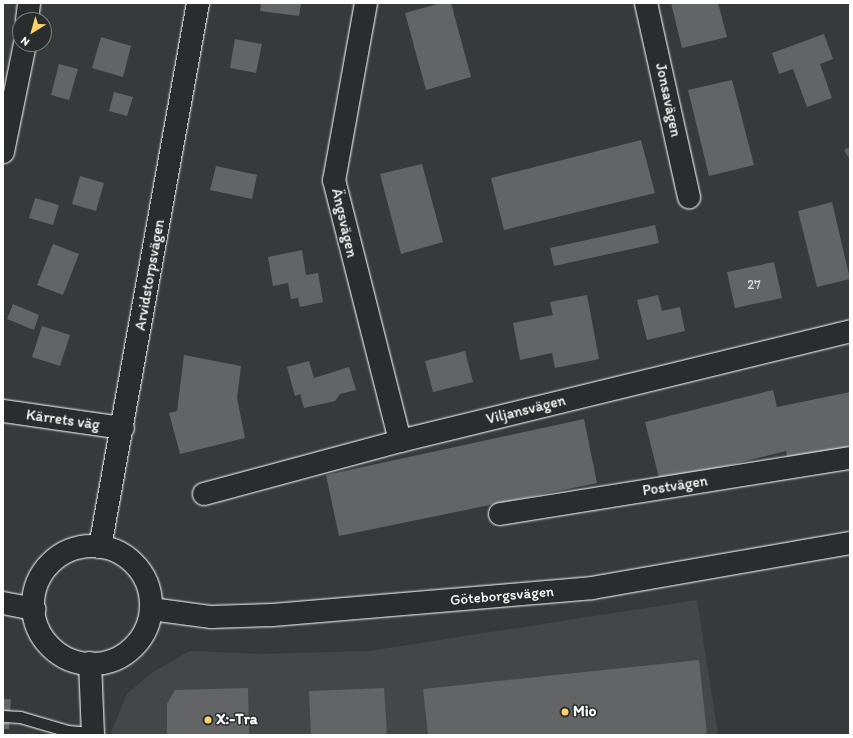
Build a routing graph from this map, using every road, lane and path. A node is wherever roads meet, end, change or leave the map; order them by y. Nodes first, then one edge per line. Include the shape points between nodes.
1 (198, 3) edge
2 (366, 3) edge
3 (646, 3) edge
4 (23, 52) edge
5 (3, 152) edge
6 (689, 197) dead end
7 (850, 331) edge
8 (3, 411) edge
9 (123, 428) junction
10 (400, 441) junction
11 (850, 458) edge
12 (204, 494) dead end
13 (500, 514) dead end
14 (850, 543) edge
15 (100, 547) junction
16 (3, 603) edge
17 (34, 609) junction
18 (151, 609) junction
19 (90, 663) junction
20 (3, 716) edge
21 (93, 734) edge

1 - 9 street, Arvidstorpsvägen
2 - 10 street, Ängsvägen via 334,180
3 - 6 street, Jonsavägen
4 - 5 street
7 - 10 street, Viljansvägen
8 - 9 street, Kärrets väg
9 - 15 street, Arvidstorpsvägen
10 - 12 street, Viljansvägen
11 - 13 street, Postvägen
14 - 18 street, Göteborgsvägen via 592,588 272,615 211,616
15 - 17 street via 69,551 49,565 37,585
15 - 18 street via 119,552 135,564 149,590
16 - 17 street
17 - 19 street via 39,629 52,647 70,659
18 - 19 street via 145,631 132,648 112,660
19 - 21 street
20 - 21 lane via 20,717 68,731

